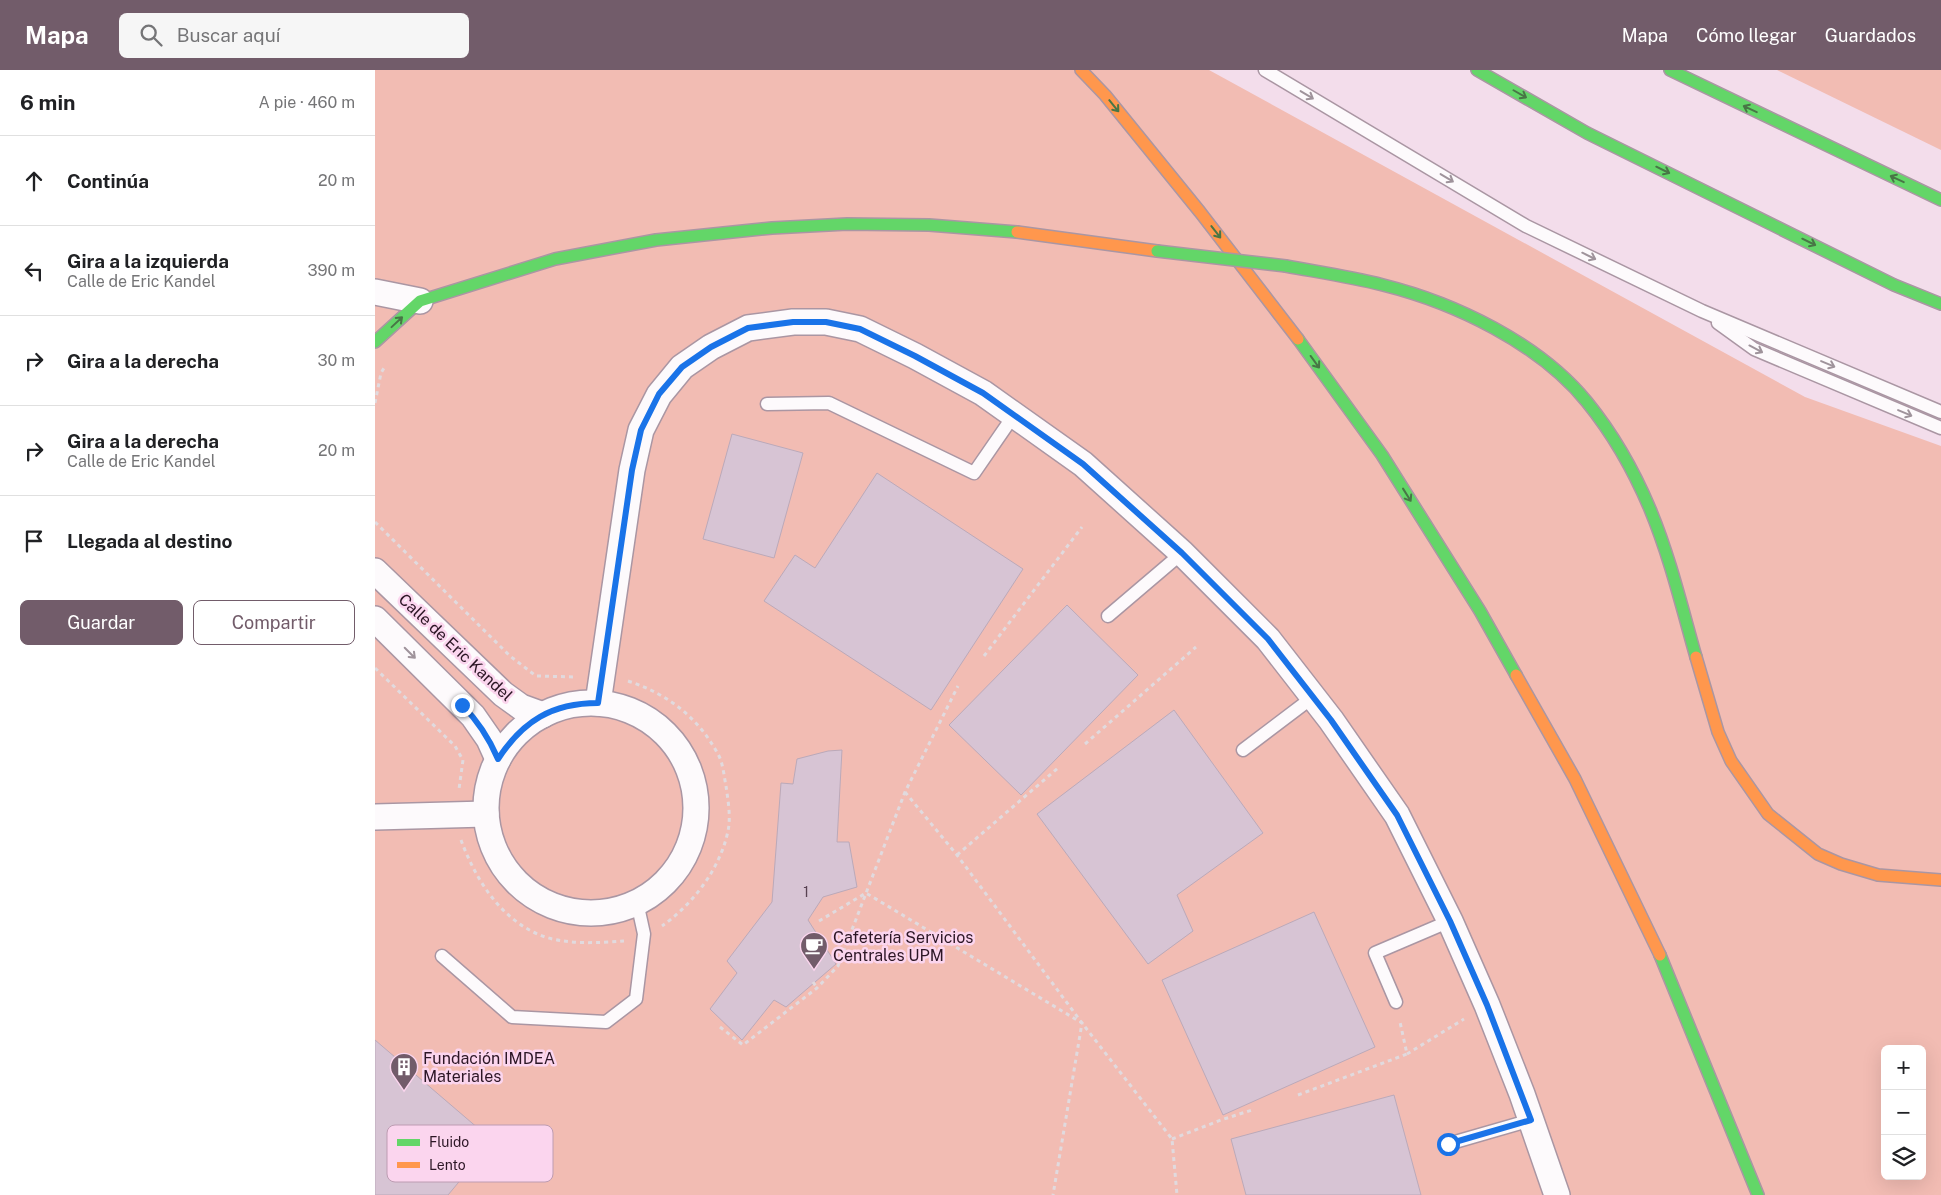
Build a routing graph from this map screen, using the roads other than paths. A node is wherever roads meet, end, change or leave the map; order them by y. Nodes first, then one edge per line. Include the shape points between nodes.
1 (1081, 70) edge
2 (1265, 70) edge
3 (1477, 70) edge
4 (1670, 70) edge
5 (1941, 200) edge
6 (375, 292) edge
7 (419, 302) junction
8 (1941, 304) edge
9 (1702, 311) junction
10 (375, 342) edge
11 (767, 404) dead end
12 (1941, 412) edge
13 (1014, 415) junction
14 (1941, 428) edge
15 (1182, 553) junction
16 (375, 571) edge
17 (1108, 616) dead end
18 (375, 619) edge
19 (1313, 697) junction
20 (598, 703) junction
21 (543, 714) junction
22 (1243, 750) dead end
23 (498, 759) junction
24 (486, 814) junction
25 (375, 817) edge
26 (1941, 880) edge
27 (637, 902) junction
28 (1450, 921) junction
29 (442, 956) dead end
30 (1396, 1002) road end
31 (1531, 1120) junction
32 (1448, 1144) dead end
33 (1557, 1195) edge
34 (1757, 1195) edge

1 -> 34 main road via 1105,95 1291,329 1382,455 1480,611 1575,779 1657,947
2 -> 9 lane via 1525,226
3 -> 8 main road via 1587,133 1894,285
5 -> 4 main road
6 - 7 street
10 -> 7 main road
7 - 26 main road, bridge via 555,259 656,240 847,224 929,225 1020,232 1286,266 1383,285 1447,306 1506,334 1550,366 1586,401 1609,433 1650,510 1667,556 1718,732 1731,761 1768,814 1818,854 1841,864 1878,875
9 -> 12 lane
9 -> 14 lane via 1754,349
11 - 13 lane via 829,403 974,473
13 - 15 street via 1083,464
13 - 20 street via 983,393 915,356 860,329 826,322 793,322 748,328 682,367 659,394 641,430 632,470
15 - 17 lane
15 - 19 street via 1268,639
16 - 21 street, Calle de Eric Kandel via 503,694 521,707
18 -> 23 street via 473,716
19 - 22 lane
19 - 28 street via 1397,815
20 - 21 street via 563,706
20 - 27 street via 629,710 667,735 685,762 695,791 695,820 681,861 660,886
21 - 23 street via 519,731
23 - 24 street via 489,780
24 - 25 street
24 - 27 street via 499,858 521,886 535,896 557,907 581,912 622,908
27 - 29 lane via 644,934 636,999 606,1022 512,1017
28 - 30 lane via 1375,953
28 - 31 street via 1487,1005
31 - 32 lane
31 - 33 street

